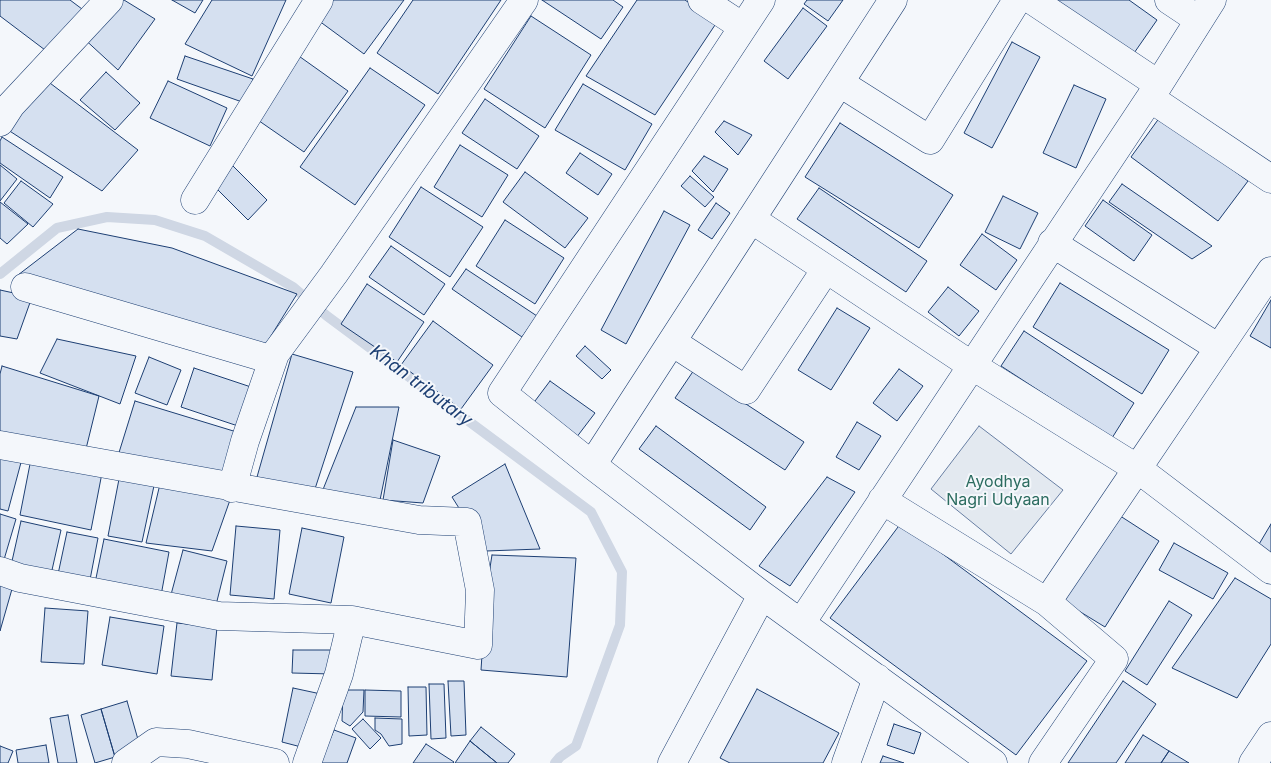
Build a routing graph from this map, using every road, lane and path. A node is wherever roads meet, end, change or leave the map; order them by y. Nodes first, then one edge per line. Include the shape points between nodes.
1 (109, 0) edge
2 (319, 0) edge
3 (524, 0) edge
4 (702, 0) edge
5 (761, 0) edge
6 (893, 0) edge
7 (1017, 0) edge
8 (1032, 0) edge
9 (1169, 0) edge
10 (1206, 10) edge
11 (743, 27) junction
12 (840, 83) junction
13 (1154, 91) junction
14 (0, 122) edge
15 (1271, 179) edge
16 (195, 200) dead end
17 (751, 219) junction
18 (1052, 243) junction
19 (826, 269) junction
20 (1271, 271) edge
21 (25, 286) dead end
22 (672, 342) junction
23 (1219, 348) junction
24 (273, 360) junction
25 (971, 365) junction
26 (0, 445) edge
27 (592, 465) junction
28 (1138, 469) junction
29 (232, 488) junction
30 (882, 500) junction
31 (1271, 570) edge
32 (0, 571) edge
33 (762, 595) junction
34 (1047, 602) junction
35 (352, 620) junction
36 (800, 623) junction
37 (877, 678) junction
38 (1271, 736) edge
39 (126, 763) edge
40 (275, 763) edge
41 (308, 763) edge
42 (672, 763) edge
43 (846, 763) edge
44 (993, 763) edge
45 (1043, 763) edge
46 (1253, 763) edge

1 - 14 street via 11,105
2 - 16 street
3 - 24 street
4 - 11 street
5 - 11 street
6 - 12 street
7 - 12 street via 930,140
8 - 13 street
9 - 10 street
10 - 13 street
11 - 27 street via 502,392
12 - 17 street
13 - 15 street
13 - 18 street
17 - 19 street
17 - 22 street
18 - 23 street
18 - 25 street
19 - 22 street via 746,390
19 - 25 street
20 - 23 street
21 - 24 street
22 - 27 street
23 - 28 street
24 - 29 street
25 - 28 street
25 - 30 street
26 - 29 street
27 - 33 street
28 - 31 street
28 - 34 street
29 - 35 street via 419,520 467,522 480,590 478,645
30 - 34 street
30 - 36 street
32 - 35 street via 20,578 219,616
33 - 36 street
33 - 42 street
34 - 45 street via 1114,659
35 - 41 street via 339,674
36 - 37 street
37 - 43 street
37 - 44 street
38 - 46 street
39 - 40 street via 156,742 188,744

